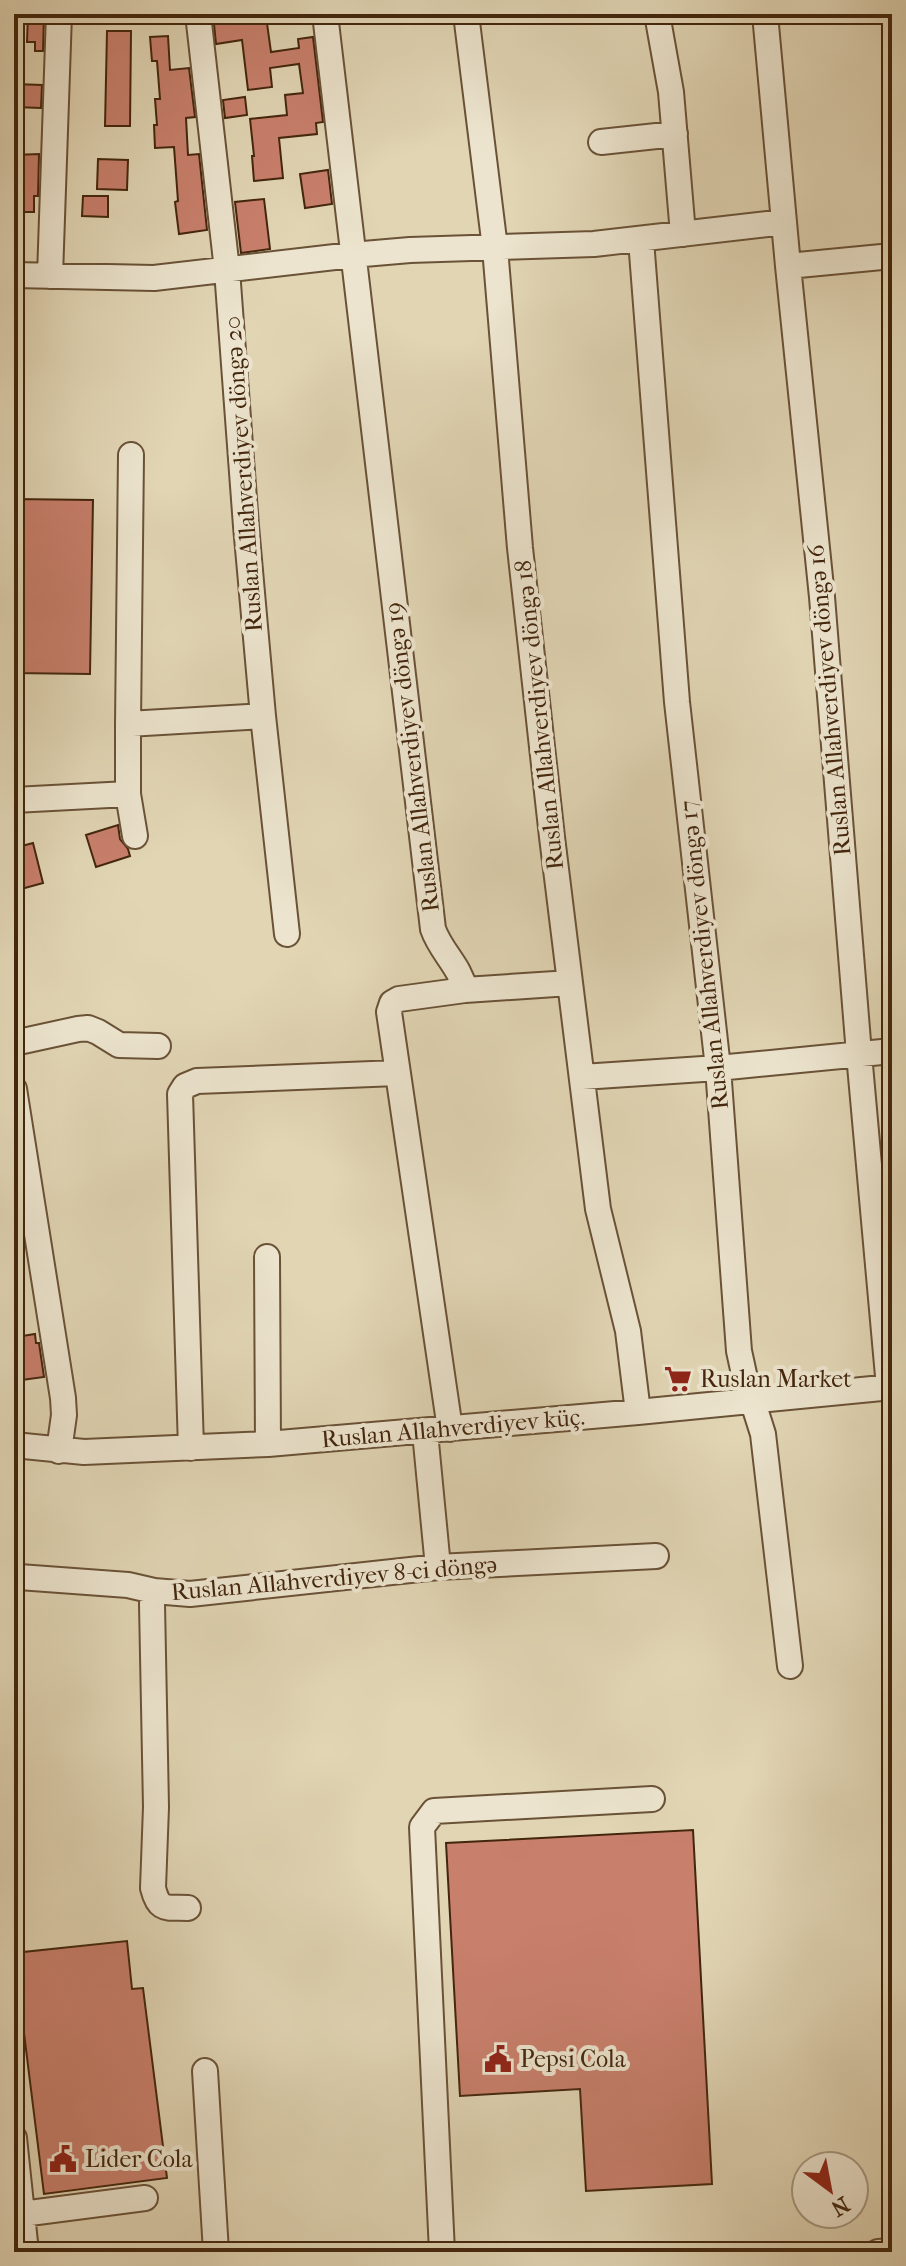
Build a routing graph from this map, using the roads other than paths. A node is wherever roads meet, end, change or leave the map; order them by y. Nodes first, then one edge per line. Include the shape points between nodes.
1 (59, 14) edge
2 (198, 14) edge
3 (325, 14) edge
4 (466, 14) edge
5 (657, 14) edge
6 (765, 14) edge
7 (675, 134) junction
8 (601, 142) dead end
9 (784, 222) junction
10 (683, 234) junction
11 (641, 240) junction
12 (495, 248) junction
13 (352, 255) junction
14 (892, 256) edge
15 (788, 266) junction
16 (227, 270) junction
17 (14, 275) edge
18 (50, 276) junction
19 (131, 455) dead end
20 (263, 716) junction
21 (128, 724) junction
22 (128, 794) junction
23 (14, 800) edge
24 (135, 836) dead end
25 (287, 934) dead end
26 (570, 983) junction
27 (465, 990) junction
28 (14, 1043) edge
29 (158, 1046) dead end
30 (892, 1051) edge
31 (859, 1054) junction
32 (718, 1068) junction
33 (397, 1073) junction
34 (582, 1077) junction
35 (14, 1089) edge
36 (267, 1257) dead end
37 (891, 1387) edge
38 (752, 1399) junction
39 (638, 1412) junction
40 (450, 1429) junction
41 (425, 1432) junction
42 (268, 1444) junction
43 (14, 1445) edge
44 (191, 1448) junction
45 (59, 1451) junction
46 (656, 1556) dead end
47 (438, 1567) junction
48 (14, 1575) edge
49 (154, 1591) junction
50 (790, 1666) dead end
51 (652, 1799) dead end
52 (188, 1908) dead end
53 (205, 2071) dead end
54 (14, 2138) edge
55 (145, 2198) dead end
56 (22, 2214) junction
57 (892, 2251) edge
58 (26, 2252) edge
59 (216, 2252) edge
60 (442, 2252) edge
61 (878, 2252) edge

1 - 18 street
2 - 16 street, Ruslan Allahverdiyev döngə 20
3 - 13 street, Ruslan Allahverdiyev döngə 19
4 - 12 street, Ruslan Allahverdiyev döngə 18
5 - 7 street
6 - 9 street, Ruslan Allahverdiyev döngə 16
7 - 8 street
7 - 10 street
9 - 10 street
9 - 15 street, Ruslan Allahverdiyev döngə 16
10 - 11 street
11 - 12 street
11 - 32 street, Ruslan Allahverdiyev döngə 17 via 677,702
12 - 13 street
12 - 26 street, Ruslan Allahverdiyev döngə 18 via 520,548
13 - 16 street
13 - 27 street, Ruslan Allahverdiyev döngə 19 via 433,929
14 - 15 street
15 - 31 street, Ruslan Allahverdiyev döngə 16 via 822,597
16 - 18 street via 131,279
16 - 20 street, Ruslan Allahverdiyev döngə 20
17 - 18 street
19 - 21 street
20 - 21 street
20 - 25 street, Ruslan Allahverdiyev döngə 20
21 - 22 street
22 - 23 street
22 - 24 street
26 - 27 street
26 - 34 street, Ruslan Allahverdiyev döngə 18
27 - 33 street via 392,1003
28 - 29 street via 88,1028 119,1045
30 - 31 street
31 - 32 street
31 - 37 street, Ruslan Allahverdiyev döngə 16
32 - 34 street
32 - 38 street, Ruslan Allahverdiyev döngə 17 via 739,1351
33 - 40 street
33 - 44 street via 197,1081 180,1094
34 - 39 street, Ruslan Allahverdiyev döngə 18 via 598,1209 628,1331
35 - 45 street via 63,1398
36 - 42 street
37 - 38 street, Ruslan Allahverdiyev küç.
38 - 39 street, Ruslan Allahverdiyev küç.
38 - 50 street, Ruslan Allahverdiyev döngə 17 via 763,1434
39 - 40 street, Ruslan Allahverdiyev küç.
40 - 41 street, Ruslan Allahverdiyev küç.
41 - 42 street, Ruslan Allahverdiyev küç.
41 - 47 street
42 - 44 street, Ruslan Allahverdiyev küç.
43 - 45 street, Ruslan Allahverdiyev küç.
44 - 45 street, Ruslan Allahverdiyev küç.
46 - 47 street, Ruslan Allahverdiyev 8-ci döngə
47 - 49 street, Ruslan Allahverdiyev 8-ci döngə via 190,1594
48 - 49 street, Ruslan Allahverdiyev 8-ci döngə
49 - 52 street via 153,1888 163,1907
51 - 60 street via 434,1811 422,1827
53 - 59 street
54 - 56 street
55 - 56 street
56 - 58 street
57 - 61 street

